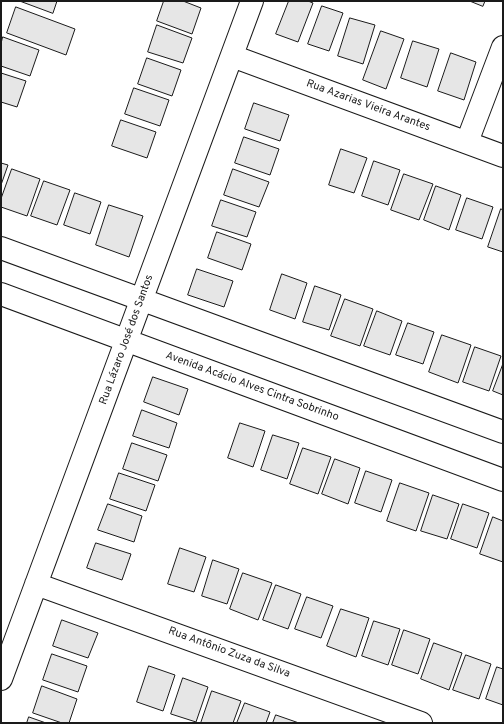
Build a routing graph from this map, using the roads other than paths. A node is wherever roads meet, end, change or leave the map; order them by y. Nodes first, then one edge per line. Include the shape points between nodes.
1 (252, 1) edge
2 (503, 47) edge
3 (232, 56) junction
4 (466, 142) junction
5 (503, 156) edge
6 (1, 248) edge
7 (1, 294) edge
8 (142, 300) junction
9 (126, 340) junction
10 (503, 432) edge
11 (503, 480) edge
12 (36, 584) junction
13 (1, 679) edge
14 (421, 723) edge

1 - 3 street, Rua Lázaro José dos Santos
2 - 4 street
3 - 4 street, Rua Azarias Vieira Arantes
3 - 8 street, Rua Lázaro José dos Santos
4 - 5 street, Rua Azarias Vieira Arantes
6 - 8 street
7 - 9 street, Avenida Acácio Alves Cintra Sobrinho
8 - 9 street, Rua Lázaro José dos Santos
8 - 10 street
9 - 11 street, Avenida Acácio Alves Cintra Sobrinho
9 - 12 street, Rua Lázaro José dos Santos
12 - 13 street, Rua Lázaro José dos Santos
12 - 14 street, Rua Antônio Zuza da Silva

